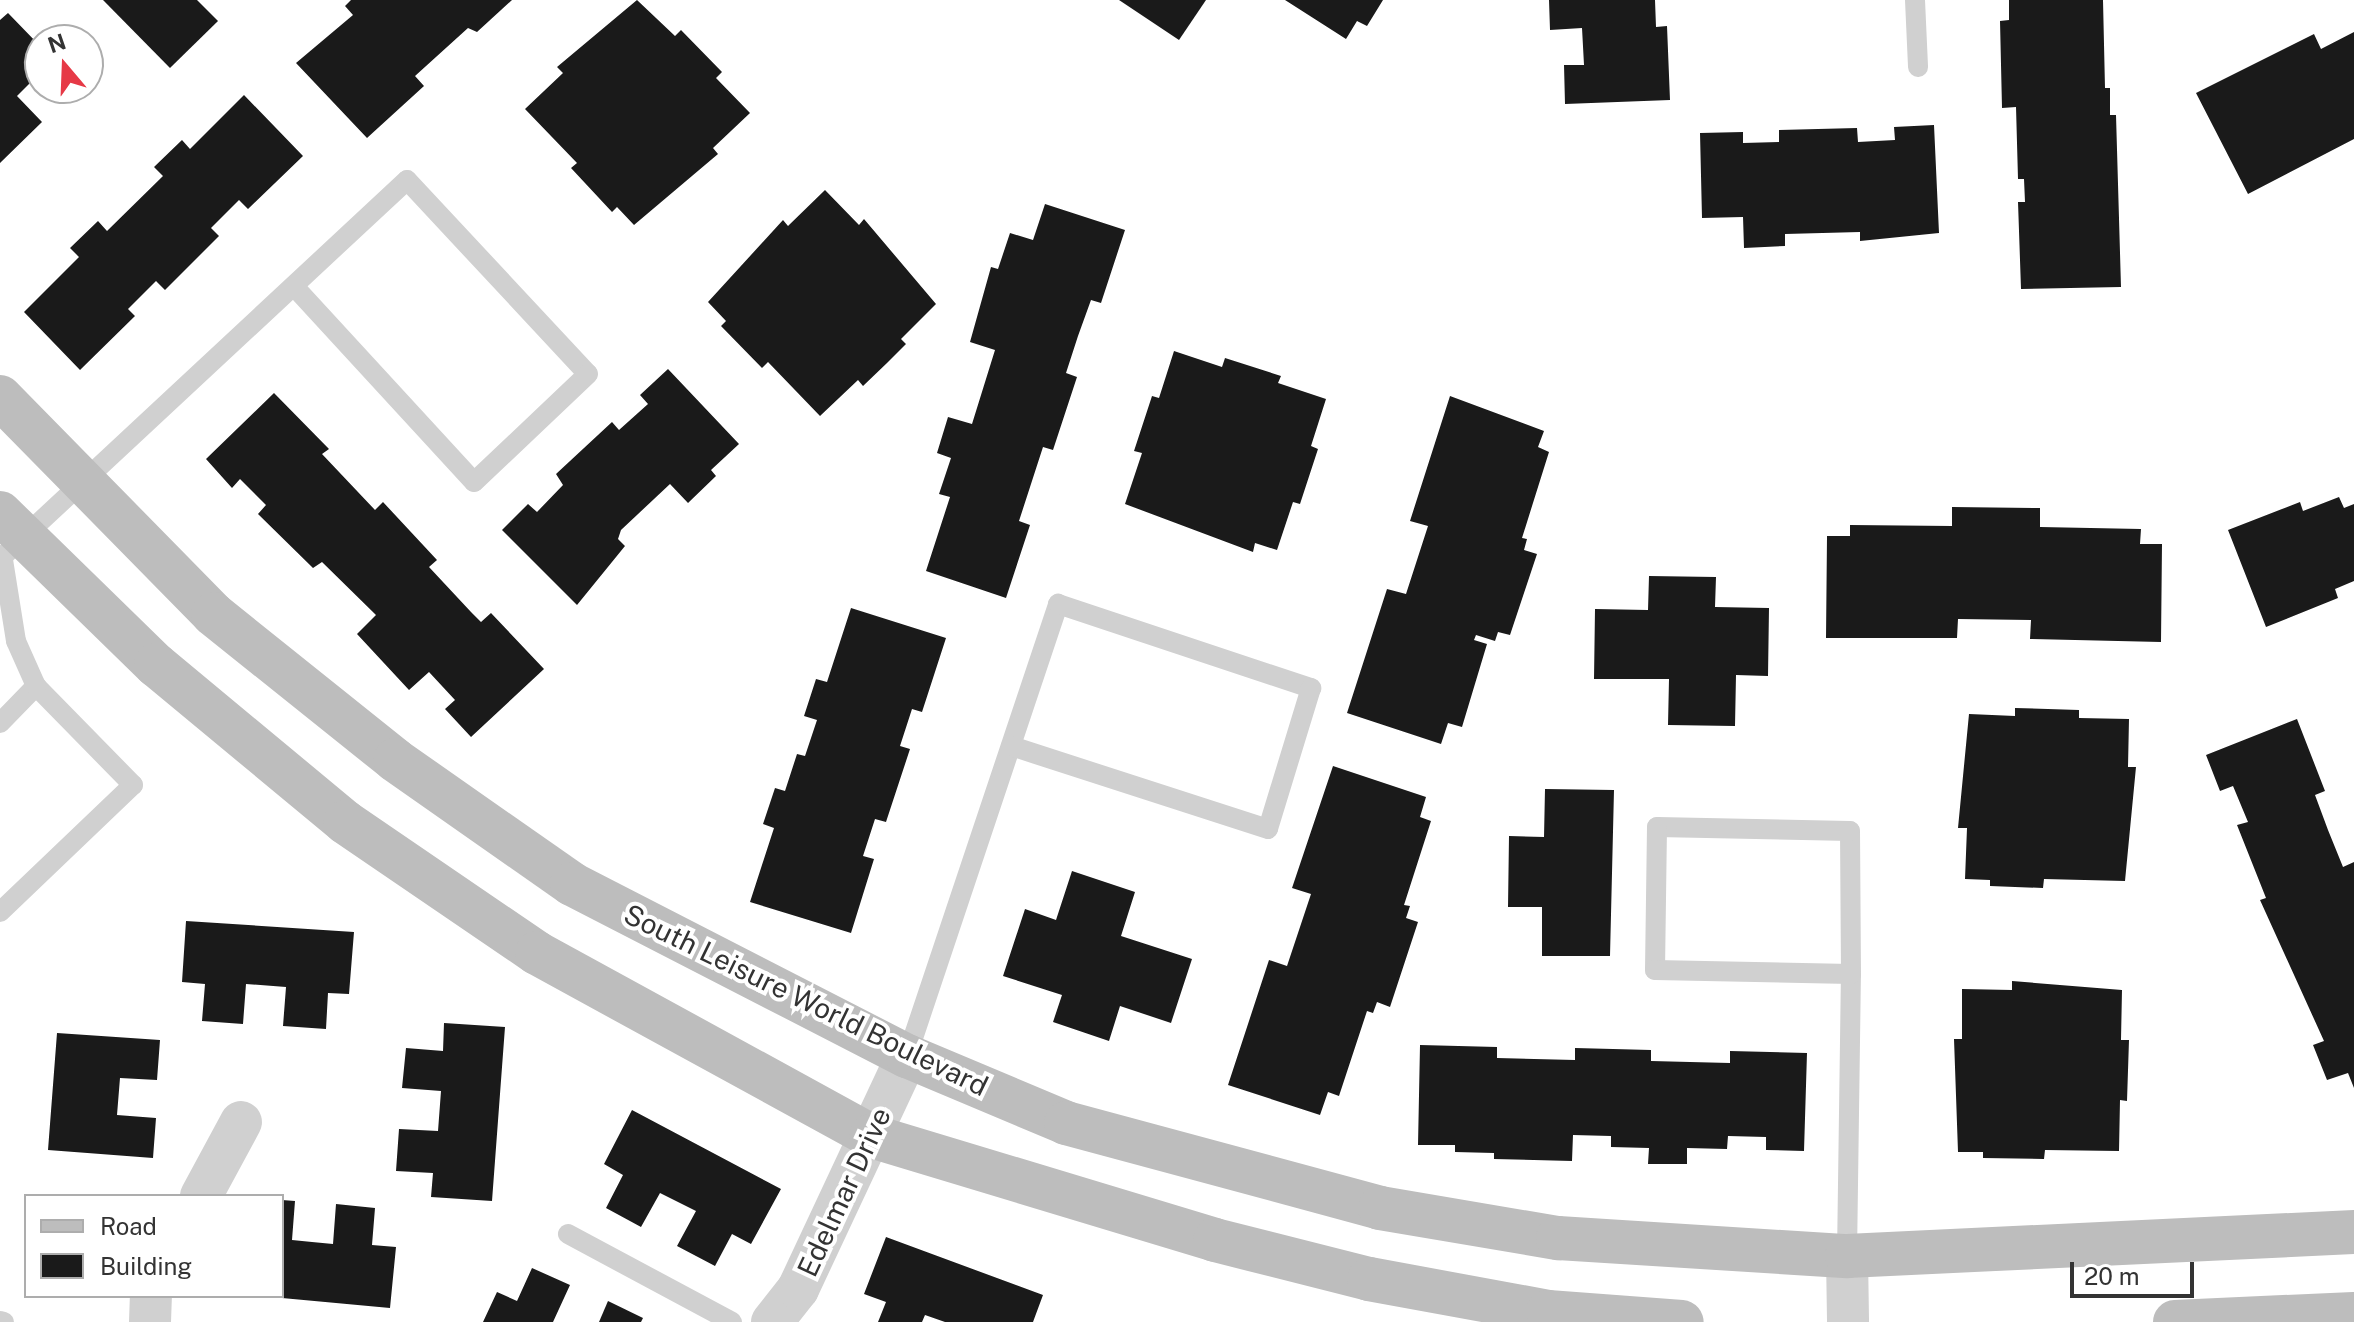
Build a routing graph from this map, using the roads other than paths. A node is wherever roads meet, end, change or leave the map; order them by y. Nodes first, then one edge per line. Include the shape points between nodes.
1 (1915, 0) edge
2 (1918, 67) dead end
3 (294, 286) junction
4 (0, 397) edge
5 (84, 483) junction
6 (7, 542) edge
7 (36, 686) junction
8 (0, 723) edge
9 (1011, 746) junction
10 (0, 912) edge
11 (1851, 974) junction
12 (907, 1056) junction
13 (241, 1122) dead end
14 (871, 1136) junction
15 (202, 1194) edge
16 (2354, 1232) edge
17 (568, 1234) dead end
18 (1847, 1256) junction
19 (151, 1298) edge
20 (2354, 1314) edge
21 (150, 1322) edge
22 (732, 1322) edge
23 (772, 1322) edge
24 (1682, 1322) edge
25 (1848, 1322) edge
26 (2175, 1322) edge

1 - 2 lane
3 - 3 lane via 474,482 588,374 407,180
3 - 5 lane
4 - 5 street, South Leisure World Boulevard
5 - 6 lane
5 - 12 street, South Leisure World Boulevard via 213,614 395,760 572,884
6 - 7 lane via 16,641
6 - 14 street via 345,822 537,953
7 - 8 lane
7 - 10 lane via 133,785
9 - 9 lane via 1058,604 1311,688 1268,829
9 - 12 lane
11 - 11 lane via 1655,970 1657,827 1850,831
11 - 18 lane
12 - 14 street, Edelmar Drive
12 - 18 street, South Leisure World Boulevard via 1066,1123 1380,1208 1558,1238
13 - 15 street
14 - 23 street, Edelmar Drive via 798,1289
14 - 24 street via 1215,1240 1369,1279 1548,1312
16 - 18 street, South Leisure World Boulevard
17 - 22 lane
18 - 25 street
19 - 21 street
20 - 26 street

